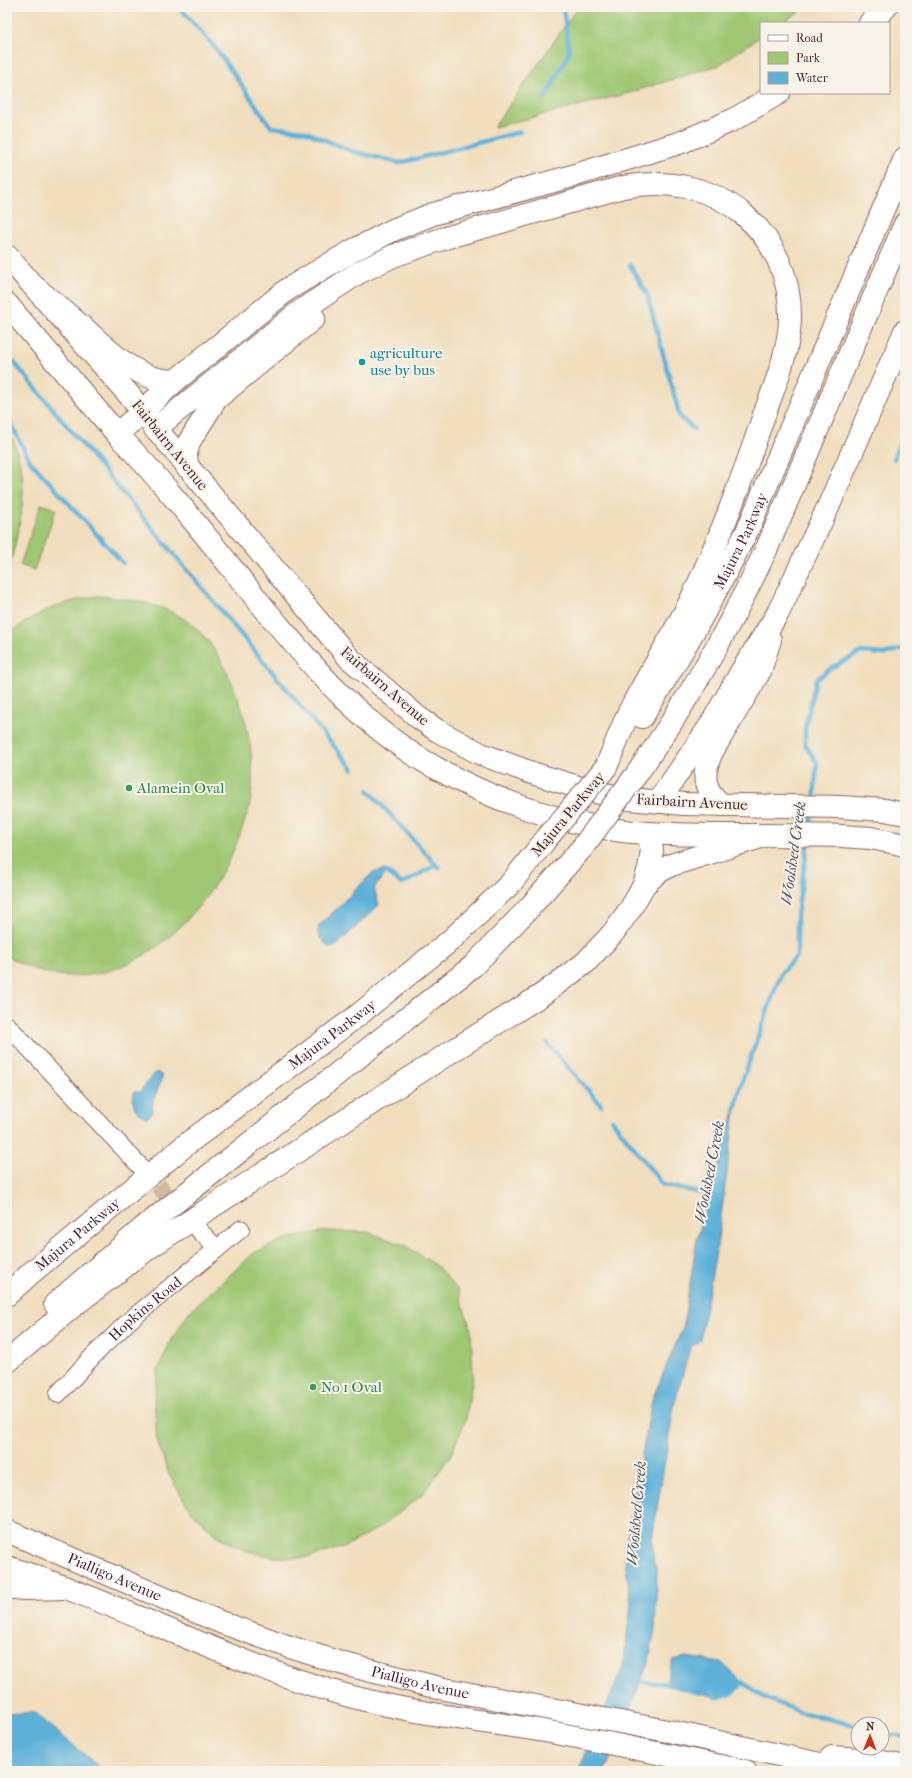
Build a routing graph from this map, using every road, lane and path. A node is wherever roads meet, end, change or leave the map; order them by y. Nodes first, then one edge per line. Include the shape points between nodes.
1 (886, 7) edge
2 (871, 22) edge
3 (777, 94) edge
4 (905, 158) edge
5 (905, 224) edge
6 (7, 256) edge
7 (358, 273) junction
8 (36, 288) junction
9 (7, 304) edge
10 (905, 331) edge
11 (175, 381) junction
12 (142, 412) junction
13 (155, 429) junction
14 (117, 434) junction
15 (132, 449) junction
16 (187, 467) junction
17 (778, 613) junction
18 (606, 767) junction
19 (591, 792) junction
20 (658, 802) junction
21 (722, 804) junction
22 (905, 814) edge
23 (644, 829) junction
24 (770, 835) junction
25 (905, 845) edge
26 (644, 885) junction
27 (7, 1025) edge
28 (139, 1165) tunnel mouth
29 (198, 1229) tunnel mouth
30 (241, 1229) dead end
31 (217, 1248) junction
32 (7, 1295) edge
33 (7, 1348) edge
34 (7, 1362) edge
35 (58, 1394) dead end
36 (7, 1531) edge
37 (7, 1567) edge
38 (7, 1587) edge
39 (66, 1588) junction
40 (755, 1750) junction
41 (905, 1767) edge
42 (745, 1771) edge
43 (852, 1771) edge

1 - 2 main road
3 - 11 main road via 733,120 682,142 569,177 433,214 393,230 331,262 288,289
4 - 18 main road, Majura Parkway via 766,488 720,587 669,674
5 - 33 main road, Majura Parkway, bridge via 748,589 707,666 663,738 582,848 473,966 118,1249
6 - 8 main road, Fairbairn Avenue
7 - 13 main road via 299,312
7 - 16 main road via 315,317 216,399 189,442 186,453
7 - 18 main road via 393,256 444,238 623,187 661,183 701,191 736,208 759,230 776,254 786,280 789,300 789,325 783,358 731,508 703,574 679,624 632,706
8 - 11 main road via 118,358 155,379
8 - 12 main road, Fairbairn Avenue
9 - 14 main road, Fairbairn Avenue
10 - 17 main road via 839,484
11 - 12 main road
12 - 13 main road, Fairbairn Avenue
12 - 14 main road
13 - 15 main road
13 - 16 main road, Fairbairn Avenue
14 - 15 main road, Fairbairn Avenue
15 - 23 main road, Fairbairn Avenue via 299,650 340,694 376,726 415,755 477,788 568,821 615,830
16 - 19 main road, Fairbairn Avenue via 348,658 403,705 438,731 481,754
17 - 20 main road via 710,726
17 - 21 main road via 760,671 706,766 707,788 713,798
18 - 32 main road, Majura Parkway, bridge via 510,884 451,940 357,1016 188,1143
19 - 20 main road, Fairbairn Avenue
19 - 23 main road via 625,810
20 - 21 main road, Fairbairn Avenue
20 - 23 main road
21 - 22 main road, Fairbairn Avenue via 841,807
23 - 24 main road, Fairbairn Avenue
23 - 26 main road via 652,850
24 - 25 main road, Fairbairn Avenue via 871,838
24 - 26 main road via 671,865
26 - 34 main road via 613,933 574,972 150,1247 72,1307
27 - 28 street
29 - 31 street
30 - 31 street, Hopkins Road
31 - 35 street, Hopkins Road via 124,1326
36 - 40 main road, Pialligo Avenue via 220,1622 344,1664 439,1688
37 - 39 main road, Pialligo Avenue
38 - 39 main road via 31,1590
39 - 42 main road, Pialligo Avenue via 132,1613 223,1653 337,1693 379,1704 535,1730
40 - 41 main road via 873,1760
40 - 43 main road, Pialligo Avenue

